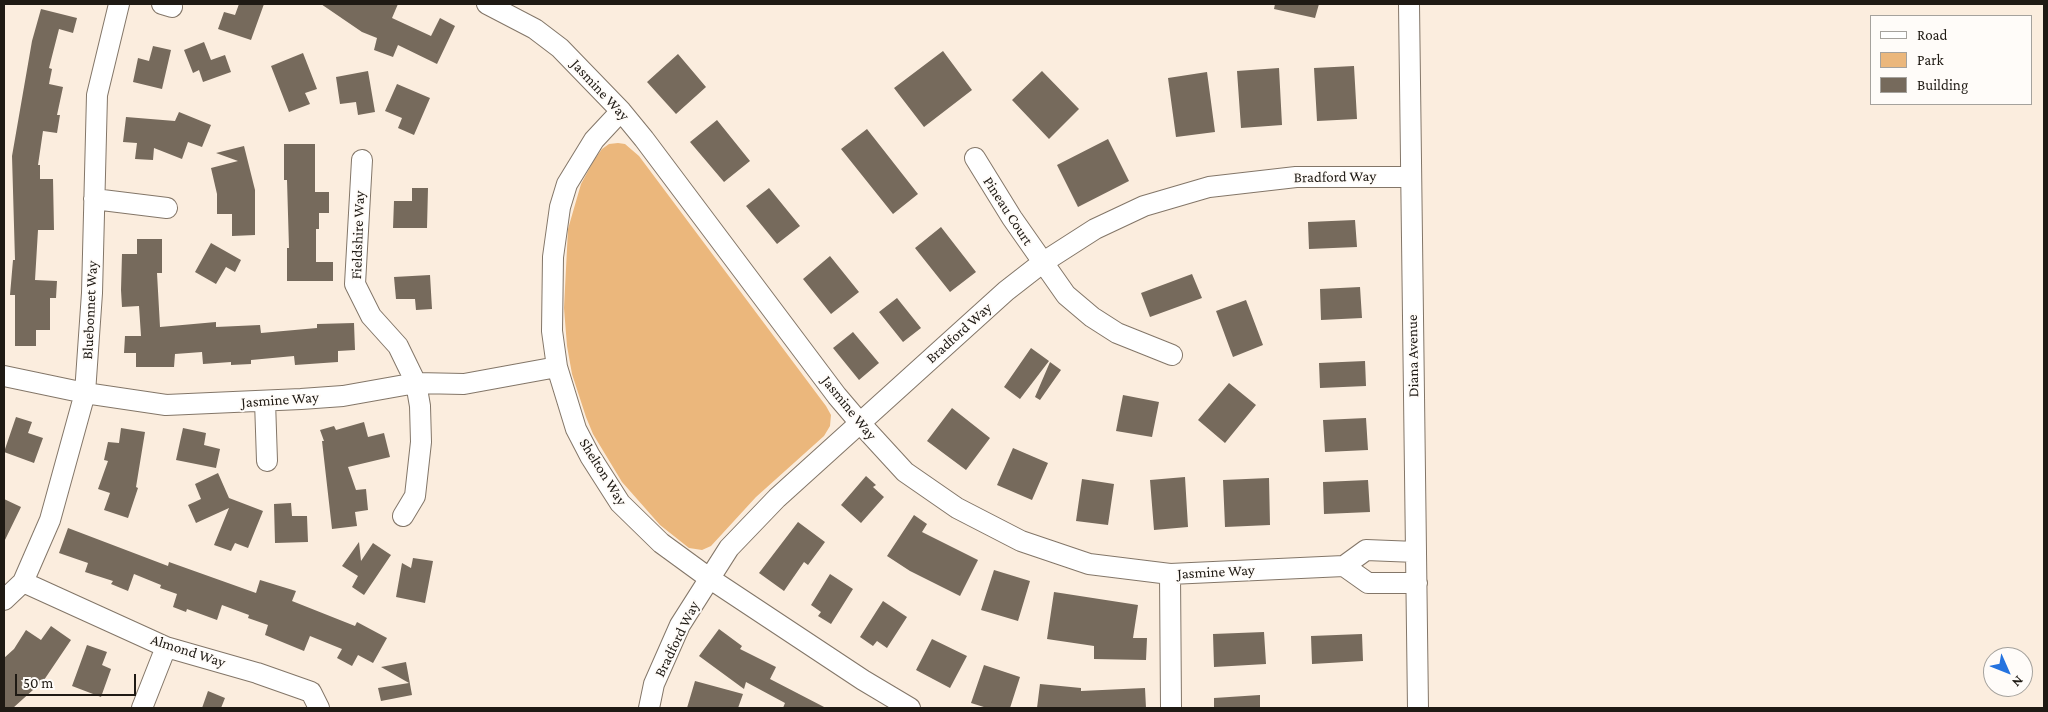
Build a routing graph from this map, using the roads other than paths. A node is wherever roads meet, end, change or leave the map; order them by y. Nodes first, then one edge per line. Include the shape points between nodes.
1 (119, 4) edge
2 (487, 4) edge
3 (1408, 4) edge
4 (621, 111) junction
5 (975, 158) dead end
6 (362, 160) dead end
7 (1411, 177) junction
8 (94, 198) junction
9 (167, 208) dead end
10 (1042, 263) junction
11 (1172, 355) dead end
12 (557, 367) junction
13 (4, 376) edge
14 (416, 383) junction
15 (85, 393) junction
16 (265, 401) junction
17 (860, 424) junction
18 (267, 461) dead end
19 (403, 516) dead end
20 (1416, 552) junction
21 (1344, 566) junction
22 (1170, 574) junction
23 (709, 578) junction
24 (24, 582) junction
25 (1417, 583) junction
26 (4, 600) edge
27 (166, 647) junction
28 (142, 708) edge
29 (319, 708) edge
30 (649, 708) edge
31 (910, 708) edge
32 (1171, 708) edge
33 (1418, 708) edge

1 - 8 street, Bluebonnet Way via 97,95
2 - 4 street, Jasmine Way via 535,29 560,48
3 - 7 street, Diana Avenue
4 - 12 street, Shelton Way via 581,158 567,184 560,207 552,291 552,331
4 - 17 street, Jasmine Way
5 - 10 street, Pineau Court
6 - 14 street, Fieldshire Way via 355,284 371,316 398,346
7 - 10 street, Bradford Way via 1296,177 1209,187 1136,210 1095,229
7 - 20 street, Diana Avenue
8 - 9 street
8 - 15 street, Bluebonnet Way
10 - 11 street, Pineau Court via 1066,295 1092,318 1117,333
10 - 17 street, Bradford Way via 1006,291
12 - 14 street, Jasmine Way via 464,384
12 - 23 street, Shelton Way via 576,429 620,503 661,543
13 - 15 street, Jasmine Way
14 - 16 street, Jasmine Way via 343,396
14 - 19 street, Fieldshire Way via 421,442 415,496
15 - 16 street, Jasmine Way via 166,405
15 - 24 street, Bluebonnet Way via 50,520
16 - 18 street
17 - 22 street, Jasmine Way via 905,472 957,508 1021,541 1088,564
17 - 23 street, Bradford Way via 754,520 729,548
20 - 21 street via 1366,550
20 - 25 street, Diana Avenue
21 - 22 street, Jasmine Way
21 - 25 street via 1368,582
22 - 32 street
23 - 30 street, Bradford Way via 680,625 654,684
23 - 31 street, Shelton Way
24 - 26 street, Bluebonnet Way
24 - 27 street, Almond Way
25 - 33 street, Diana Avenue
27 - 28 street
27 - 29 street, Almond Way via 311,692

